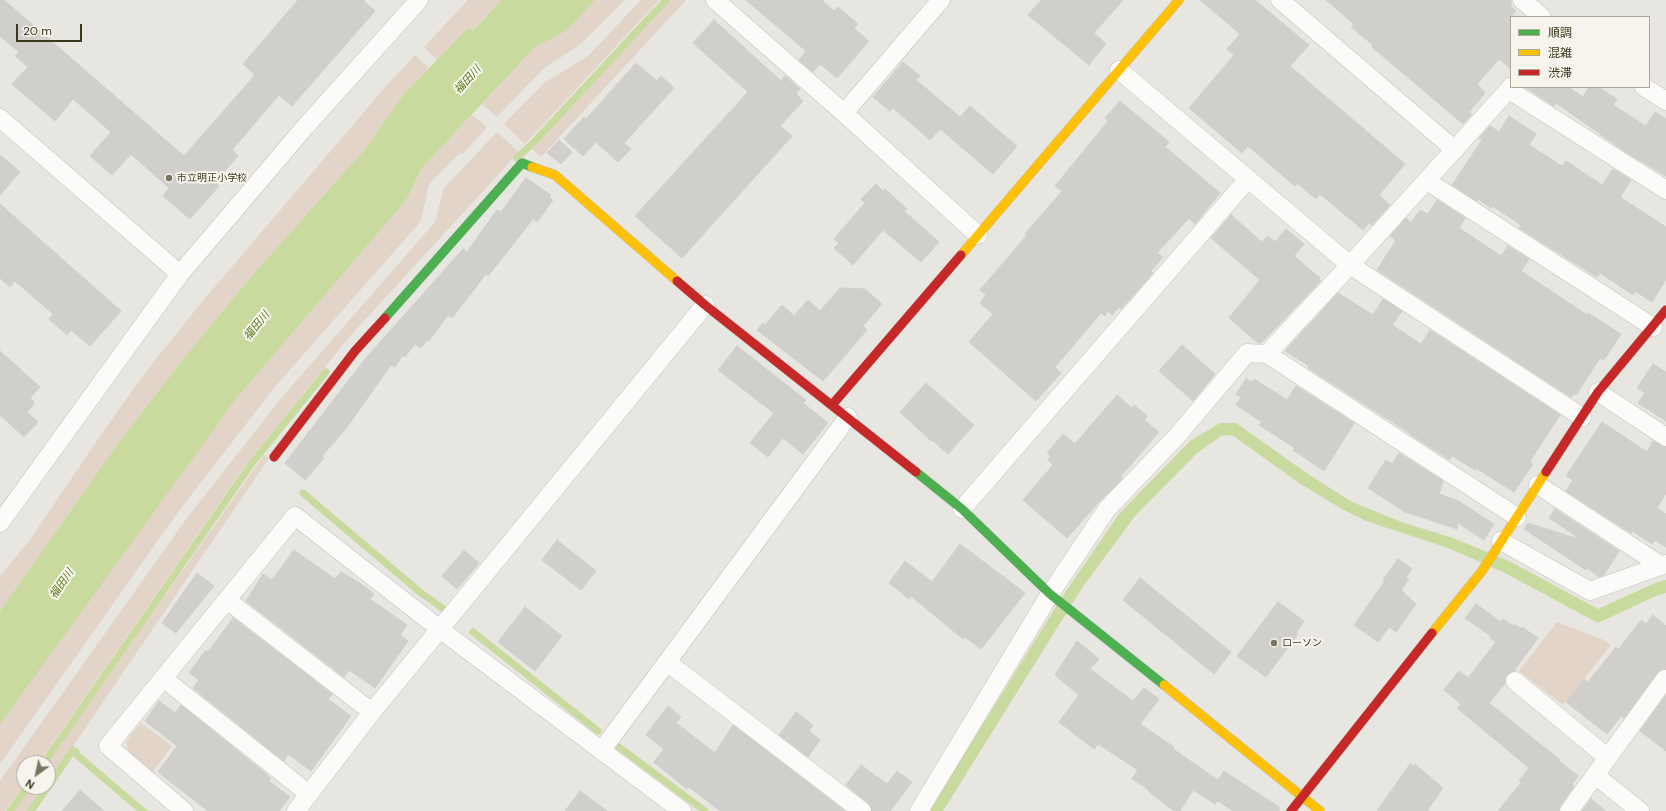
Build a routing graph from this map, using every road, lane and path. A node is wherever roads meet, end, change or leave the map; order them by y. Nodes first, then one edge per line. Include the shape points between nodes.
1 (419, 0) edge
2 (715, 0) edge
3 (942, 0) edge
4 (1179, 0) edge
5 (1280, 0) edge
6 (1522, 0) edge
7 (1541, 16) edge
8 (1119, 70) junction
9 (1510, 88) edge
10 (1646, 88) edge
11 (1666, 101) edge
12 (844, 113) junction
13 (0, 118) edge
14 (1455, 150) junction
15 (1248, 179) junction
16 (1426, 181) junction
17 (1666, 190) edge
18 (978, 235) junction
19 (1350, 265) junction
20 (180, 274) junction
21 (705, 305) junction
22 (1666, 312) edge
23 (1653, 327) junction
24 (1267, 354) junction
25 (1598, 392) junction
26 (832, 405) junction
27 (848, 417) junction
28 (1582, 417) junction
29 (1666, 437) edge
30 (274, 457) dead end
31 (1538, 485) junction
32 (962, 510) junction
33 (1517, 518) junction
34 (0, 523) edge
35 (1498, 546) junction
36 (1663, 565) edge
37 (1050, 594) junction
38 (227, 600) junction
39 (440, 630) junction
40 (667, 662) junction
41 (163, 678) junction
42 (1666, 680) edge
43 (1514, 681) dead end
44 (372, 712) junction
45 (602, 750) junction
46 (1608, 758) junction
47 (1595, 775) junction
48 (309, 794) junction
49 (1302, 796) junction
50 (184, 811) edge
51 (296, 811) edge
52 (682, 811) edge
53 (862, 811) edge
54 (919, 811) edge
55 (1291, 811) edge
56 (1320, 811) edge
57 (1569, 811) edge
58 (1640, 811) edge

1 - 20 street via 305,127
2 - 12 street
3 - 12 street
4 - 8 street
5 - 14 street
6 - 7 street
8 - 15 street
8 - 18 street
9 - 14 street
9 - 17 street
10 - 11 street
12 - 18 street
13 - 20 street
14 - 16 street
15 - 19 street
15 - 32 street
16 - 19 street
16 - 23 street
18 - 26 street
19 - 24 street
19 - 28 street
20 - 34 street
21 - 26 street
21 - 30 street via 555,175 522,163 355,351
21 - 39 street
22 - 23 street
23 - 25 street
24 - 33 street
24 - 37 street via 1247,353 1177,436 1107,509
25 - 28 street
25 - 29 street
26 - 27 street
27 - 32 street
27 - 40 street
28 - 31 street
31 - 33 street
31 - 36 street
32 - 37 street
33 - 35 street
35 - 36 street via 1590,590
35 - 49 street via 1482,571
37 - 49 street
37 - 54 street
38 - 39 street via 295,516
38 - 41 street
38 - 44 street
39 - 44 street
39 - 45 street
40 - 45 street
40 - 53 street
41 - 48 street
41 - 50 street via 108,746
42 - 46 street
43 - 46 street
44 - 48 street
45 - 52 street
46 - 47 street
47 - 57 street
47 - 58 street
48 - 51 street
49 - 55 street
49 - 56 street

